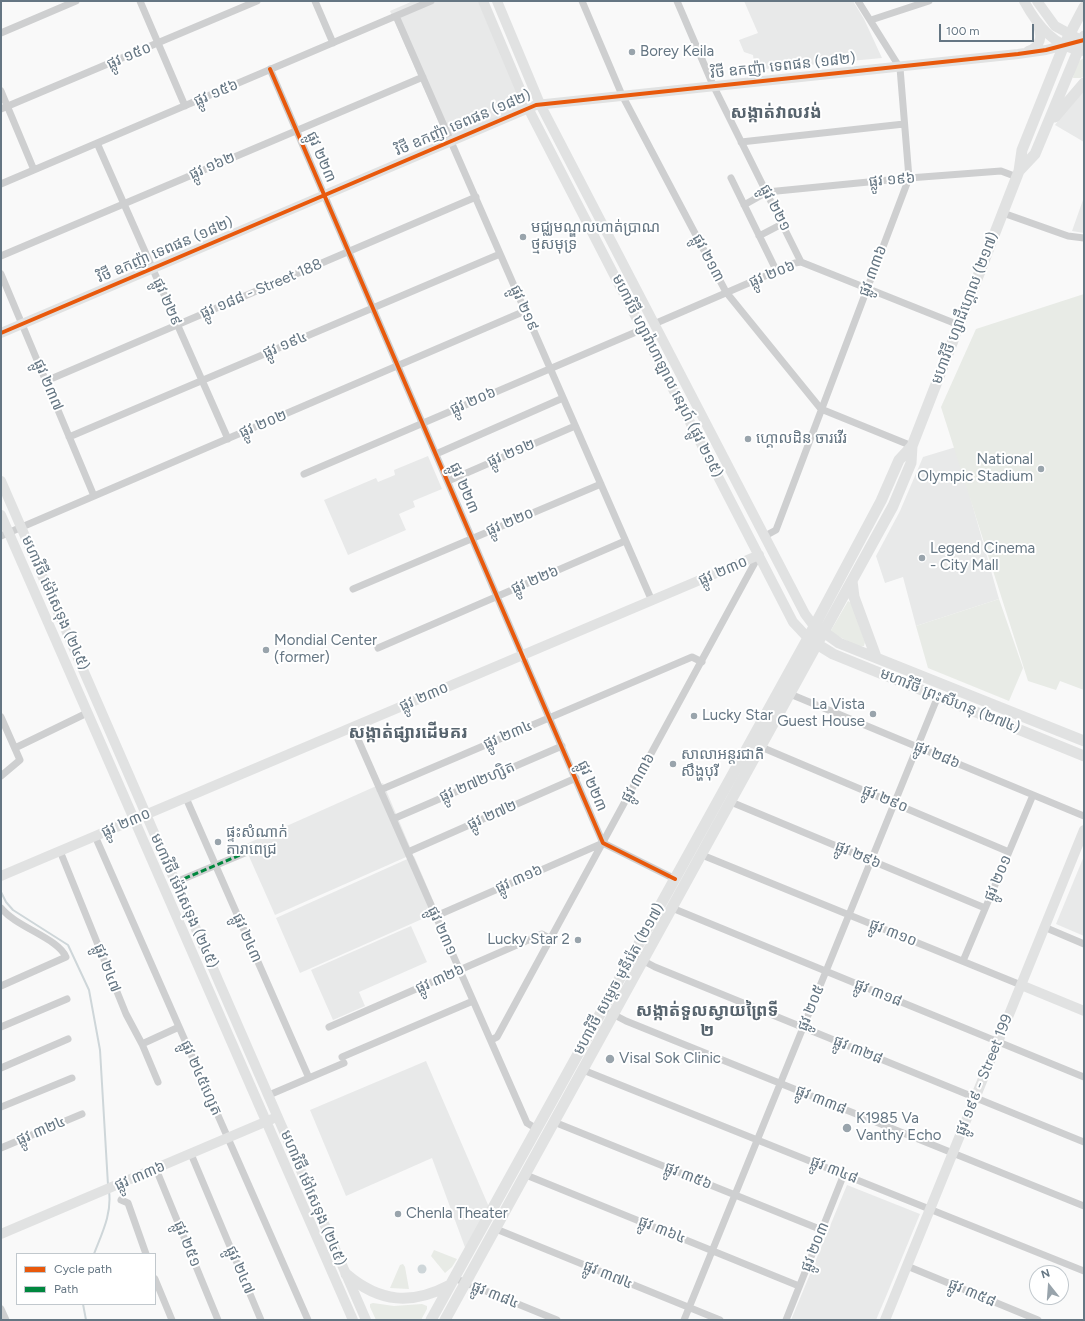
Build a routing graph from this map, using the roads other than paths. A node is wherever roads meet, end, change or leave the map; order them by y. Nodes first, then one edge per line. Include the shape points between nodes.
1 (76, 1) edge
2 (140, 1) edge
3 (257, 1) edge
4 (315, 1) edge
5 (431, 1) edge
6 (483, 1) edge
7 (497, 1) edge
8 (582, 1) edge
9 (677, 1) edge
10 (858, 1) edge
11 (929, 1) edge
12 (1024, 1) edge
13 (1037, 1) edge
14 (1084, 7) edge
15 (396, 16) junction
16 (1034, 19) junction
17 (871, 20) junction
18 (1, 33) edge
19 (1083, 38) edge
20 (1066, 40) junction
21 (333, 43) junction
22 (158, 44) junction
23 (1081, 51) edge
24 (1018, 54) junction
25 (900, 68) junction
26 (270, 69) junction
27 (423, 77) junction
28 (1084, 83) edge
29 (713, 85) junction
30 (1, 91) edge
31 (622, 94) junction
32 (540, 104) junction
33 (185, 106) junction
34 (4, 108) edge
35 (528, 108) junction
36 (904, 124) junction
37 (1045, 130) junction
38 (297, 131) junction
39 (451, 141) junction
40 (741, 142) junction
41 (97, 143) junction
42 (34, 170) junction
43 (1018, 174) junction
44 (731, 178) dead end
45 (909, 178) junction
46 (1, 184) edge
47 (766, 192) junction
48 (324, 195) junction
49 (476, 197) junction
50 (124, 204) junction
51 (744, 205) junction
52 (1003, 213) junction
53 (782, 224) junction
54 (759, 236) junction
55 (1084, 238) edge
56 (349, 251) junction
57 (500, 254) junction
58 (1, 256) edge
59 (801, 262) junction
60 (152, 268) junction
61 (777, 272) junction
62 (1, 274) edge
63 (866, 289) junction
64 (726, 292) junction
65 (373, 308) junction
66 (525, 311) junction
67 (22, 324) junction
68 (654, 324) junction
69 (178, 325) junction
70 (959, 325) junction
71 (643, 329) junction
72 (1, 332) edge
73 (398, 366) junction
74 (550, 368) junction
75 (202, 380) junction
76 (46, 381) junction
77 (563, 398) junction
78 (821, 409) junction
79 (423, 423) junction
80 (575, 426) junction
81 (69, 437) junction
82 (228, 439) junction
83 (912, 446) junction
84 (436, 454) junction
85 (304, 474) dead end
86 (1, 481) edge
87 (448, 481) junction
88 (600, 484) junction
89 (94, 496) junction
90 (1, 516) edge
91 (21, 527) junction
92 (5, 534) edge
93 (765, 536) junction
94 (472, 538) junction
95 (625, 541) junction
96 (759, 555) junction
97 (852, 581) junction
98 (352, 589) dead end
99 (497, 596) junction
100 (652, 601) junction
101 (814, 626) junction
102 (824, 633) junction
103 (808, 638) junction
104 (818, 645) junction
105 (378, 648) dead end
106 (523, 656) junction
107 (876, 657) junction
108 (702, 662) junction
109 (790, 694) junction
110 (938, 696) junction
111 (87, 713) junction
112 (549, 716) junction
113 (1, 717) edge
114 (353, 728) junction
115 (1084, 742) edge
116 (562, 746) junction
117 (761, 747) junction
118 (918, 747) junction
119 (15, 748) junction
120 (1084, 756) edge
121 (1, 776) edge
122 (576, 778) junction
123 (380, 790) junction
124 (1033, 795) junction
125 (186, 798) junction
126 (731, 802) junction
127 (895, 803) junction
128 (146, 815) junction
129 (1084, 816) edge
130 (393, 819) junction
131 (135, 820) junction
132 (1084, 830) edge
133 (95, 836) junction
134 (603, 843) junction
135 (252, 850) dead end
136 (60, 852) junction
137 (408, 852) junction
138 (1009, 852) junction
139 (702, 855) junction
140 (871, 860) junction
141 (215, 865) junction
142 (1, 876) edge
143 (675, 879) junction
144 (176, 882) junction
145 (1, 908) edge
146 (672, 908) junction
147 (986, 908) junction
148 (849, 915) junction
149 (436, 916) junction
150 (1044, 927) junction
151 (551, 939) junction
152 (1084, 944) edge
153 (633, 955) junction
154 (643, 961) junction
155 (963, 961) junction
156 (460, 970) junction
157 (826, 971) junction
158 (1021, 985) junction
159 (1, 986) edge
160 (67, 999) dead end
161 (473, 1001) junction
162 (603, 1009) junction
163 (1084, 1011) edge
164 (614, 1014) junction
165 (1, 1027) edge
166 (179, 1027) junction
167 (329, 1027) dead end
168 (803, 1027) junction
169 (68, 1039) dead end
170 (490, 1040) junction
171 (998, 1041) junction
172 (142, 1044) junction
173 (1, 1068) edge
174 (583, 1070) junction
175 (1084, 1077) edge
176 (72, 1078) dead end
177 (309, 1078) junction
178 (158, 1082) dead end
179 (780, 1083) junction
180 (269, 1095) junction
181 (975, 1097) junction
182 (1, 1107) edge
183 (82, 1114) dead end
184 (278, 1117) junction
185 (266, 1122) junction
186 (554, 1122) junction
187 (537, 1129) junction
188 (227, 1138) junction
189 (758, 1139) junction
190 (1084, 1142) edge
191 (1, 1148) edge
192 (953, 1153) junction
193 (191, 1154) junction
194 (156, 1169) junction
195 (844, 1174) junction
196 (526, 1175) junction
197 (735, 1195) junction
198 (121, 1200) dead end
199 (1084, 1206) edge
200 (930, 1209) junction
201 (496, 1229) junction
202 (822, 1230) junction
203 (1, 1234) edge
204 (712, 1251) junction
205 (146, 1253) edge
206 (907, 1266) junction
207 (1084, 1271) edge
208 (346, 1274) junction
209 (156, 1281) edge
210 (452, 1281) junction
211 (466, 1283) junction
212 (799, 1286) junction
213 (689, 1308) junction
214 (1, 1309) edge
215 (4, 1319) edge
216 (172, 1320) edge
217 (218, 1320) edge
218 (261, 1320) edge
219 (308, 1320) edge
220 (353, 1320) edge
221 (366, 1320) edge
222 (431, 1320) edge
223 (445, 1320) edge
224 (557, 1320) edge
225 (684, 1320) edge
226 (720, 1320) edge
227 (786, 1320) edge
228 (885, 1320) edge
229 (1038, 1320) edge

1 - 18 street
2 - 22 street
3 - 22 street, ផ្លូវ ១៥០
4 - 21 street
5 - 15 street, ផ្លូវ ១៥៦
6 - 35 main road, មហាវិថី ហ្សាវ៉ាហាឡាល នេរុហ៍ (ផ្លូវ ២១៥)
7 - 32 main road, មហាវិថី ហ្សាវ៉ាហាឡាល នេរុហ៍ (ផ្លូវ ២១៥)
8 - 31 street, ផ្លូវ ២១៣
9 - 29 street, ផ្លូវ ២២១
10 - 17 street, ផ្លូវ ៣៣៦
11 - 17 street
12 - 16 main road
13 - 20 main road
14 - 20 main road, មហាវិថី ហ្សាដឹហ្គោល (២១៧)
15 - 21 street, ផ្លូវ ១៥៦
15 - 27 street, ផ្លូវ ២១៩
16 - 20 main road via 1047,34
16 - 24 main road via 1041,32 1040,43 1031,50
17 - 25 street, ផ្លូវ ៣៣៦
19 - 20 main road, វិថី ឧកញ៉ា ទេពផន (១៨២)
19 - 23 main road, មហាវិថី ហ្សាដឹហ្គោល (២១៧)
20 - 23 main road
20 - 24 main road, វិថី ឧកញ៉ា ទេពផន (១៨២)
20 - 43 main road, មហាវិថី ហ្សាដឹហ្គោល (២១៧) via 1022,150
21 - 26 street, ផ្លូវ ១៥៦
22 - 33 street
22 - 34 street, ផ្លូវ ១៥០
23 - 37 main road, មហាវិថី ហ្សាដឹហ្គោល (២១៧)
24 - 25 main road, វិថី ឧកញ៉ា ទេពផន (១៨២)
25 - 29 main road, វិថី ឧកញ៉ា ទេពផន (១៨២)
25 - 36 street, ផ្លូវ ៣៣៦
26 - 33 street, ផ្លូវ ១៥៦
26 - 38 street, ផ្លូវ ២២៣
27 - 38 street, ផ្លូវ ១៦២
27 - 39 street, ផ្លូវ ២១៩
28 - 37 main road
29 - 31 main road, វិថី ឧកញ៉ា ទេពផន (១៨២)
29 - 40 street, ផ្លូវ ២២១
30 - 34 street
31 - 32 main road, វិថី ឧកញ៉ា ទេពផន (១៨២)
31 - 64 street, ផ្លូវ ២១៣
32 - 35 main road, វិថី ឧកញ៉ា ទេពផន (១៨២)
32 - 68 main road, មហាវិថី ហ្សាវ៉ាហាឡាល នេរុហ៍ (ផ្លូវ ២១៥)
33 - 41 street, ផ្លូវ ១៥៦
34 - 42 street
35 - 39 main road, វិថី ឧកញ៉ា ទេពផន (១៨២)
35 - 71 main road, មហាវិថី ហ្សាវ៉ាហាឡាល នេរុហ៍ (ផ្លូវ ២១៥)
36 - 40 street
36 - 45 street, ផ្លូវ ៣៣៦
37 - 43 main road, មហាវិថី ហ្សាដឹហ្គោល (២១៧) via 1035,154
38 - 48 street, ផ្លូវ ២២៣
38 - 50 street, ផ្លូវ ១៦២
39 - 48 main road, វិថី ឧកញ៉ា ទេពផន (១៨២)
39 - 49 street, ផ្លូវ ២១៩
40 - 47 street, ផ្លូវ ២២១
41 - 42 street, ផ្លូវ ១៥៦
41 - 50 street, ផ្លូវ ២២៩
42 - 46 street, ផ្លូវ ១៥៦
43 - 45 street, ផ្លូវ ១៩៦ via 1000,171
43 - 52 main road, មហាវិថី ហ្សាដឹហ្គោល (២១៧)
44 - 51 street
45 - 47 street, ផ្លូវ ១៩៦
45 - 63 street, ផ្លូវ ៣៣៦
47 - 51 street
47 - 53 street, ផ្លូវ ២២១
48 - 56 street, ផ្លូវ ២២៣
48 - 60 main road, វិថី ឧកញ៉ា ទេពផន (១៨២)
49 - 56 street, ផ្លូវ ១៨៨ - Street 188
49 - 57 street, ផ្លូវ ២១៩
50 - 58 street, ផ្លូវ ១៦២
50 - 60 street, ផ្លូវ ២២៩
51 - 54 street
52 - 55 street via 1068,236
52 - 70 main road, មហាវិថី ហ្សាដឹហ្គោល (២១៧)
53 - 54 street
53 - 59 street, ផ្លូវ ២២១
54 - 61 street
56 - 65 street, ផ្លូវ ២២៣
56 - 69 street, ផ្លូវ ១៨៨ - Street 188
57 - 65 street, ផ្លូវ ១៩៤
57 - 66 street, ផ្លូវ ២១៩
59 - 61 street, ផ្លូវ ២០៦
59 - 63 street
60 - 67 main road, វិថី ឧកញ៉ា ទេពផន (១៨២)
60 - 69 street, ផ្លូវ ២២៩
61 - 64 street, ផ្លូវ ២០៦
62 - 67 street, ផ្លូវ ២៣៧
63 - 70 street
63 - 78 street, ផ្លូវ ៣៣៦
64 - 68 street, ផ្លូវ ២០៦
64 - 78 street, ផ្លូវ ២១៣
65 - 73 street, ផ្លូវ ២២៣
65 - 75 street, ផ្លូវ ១៩៤
66 - 73 street, ផ្លូវ ២០២
66 - 74 street, ផ្លូវ ២១៩
67 - 72 main road, វិថី ឧកញ៉ា ទេពផន (១៨២)
67 - 76 street, ផ្លូវ ២៣៧
68 - 93 main road, មហាវិថី ហ្សាវ៉ាហាឡាល នេរុហ៍ (ផ្លូវ ២១៥)
69 - 75 street, ផ្លូវ ២២៩
69 - 76 street, ផ្លូវ ១៨៨ - Street 188
70 - 83 main road, មហាវិថី ហ្សាដឹហ្គោល (២១៧)
71 - 74 street, ផ្លូវ ២០៦
71 - 96 main road, មហាវិថី ហ្សាវ៉ាហាឡាល នេរុហ៍ (ផ្លូវ ២១៥)
73 - 79 street, ផ្លូវ ២២៣
73 - 82 street, ផ្លូវ ២០២
74 - 77 street, ផ្លូវ ២១៩
74 - 79 street, ផ្លូវ ២០៦
75 - 81 street, ផ្លូវ ១៩៤
75 - 82 street, ផ្លូវ ២២៩
76 - 81 street, ផ្លូវ ២៣៧
77 - 80 street, ផ្លូវ ២១៩
77 - 84 street
78 - 83 street, ផ្លូវ ២១៣
78 - 93 street, ផ្លូវ ៣៣៦ via 776,530
79 - 84 street, ផ្លូវ ២២៣
79 - 85 street, ផ្លូវ ២០៦
80 - 87 street, ផ្លូវ ២១២
80 - 88 street, ផ្លូវ ២១៩
81 - 89 street, ផ្លូវ ២៣៧
82 - 89 street, ផ្លូវ ២០២
83 - 97 main road, មហាវិថី ហ្សាដឹហ្គោល (២១៧) via 911,463 893,506
83 - 101 main road, មហាវិថី ហ្សាដឹហ្គោល (២១៧) via 898,460 882,501
84 - 87 street, ផ្លូវ ២២៣
86 - 91 main road, មហាវិថី ម៉ៅសេទុង (២៤៥)
87 - 94 street, ផ្លូវ ២២៣
88 - 94 street, ផ្លូវ ២២០
88 - 95 street, ផ្លូវ ២១៩
89 - 91 street, ផ្លូវ ២០២
90 - 92 main road, មហាវិថី ម៉ៅសេទុង (២៤៥)
91 - 92 street, ផ្លូវ ២០២
91 - 128 main road, មហាវិថី ម៉ៅសេទុង (២៤៥)
92 - 111 main road, មហាវិថី ម៉ៅសេទុង (២៤៥)
93 - 101 main road, មហាវិថី ហ្សាវ៉ាហាឡាល នេរុហ៍ (ផ្លូវ ២១៥) via 805,614
94 - 98 street, ផ្លូវ ២២០
94 - 99 street, ផ្លូវ ២២៣
95 - 99 street, ផ្លូវ ២២៦
95 - 100 street, ផ្លូវ ២១៩
96 - 100 main road, ផ្លូវ ២៣០
96 - 103 main road, មហាវិថី ហ្សាវ៉ាហាឡាល នេរុហ៍ (ផ្លូវ ២១៥) via 793,622
96 - 108 street, ផ្លូវ ៣៣៦
97 - 102 main road, មហាវិថី ហ្សាដឹហ្គោល (២១៧)
97 - 107 main road via 854,597
99 - 105 street, ផ្លូវ ២២៦
99 - 106 street, ផ្លូវ ២២៣
100 - 106 main road, ផ្លូវ ២៣០
101 - 102 main road, មហាវិថី ព្រះសីហនុ (២៧៤)
101 - 103 main road, មហាវិថី ហ្សាដឹហ្គោល (២១៧)
102 - 104 main road, មហាវិថី ហ្សាដឹហ្គោល (២១៧)
102 - 107 main road, មហាវិថី ព្រះសីហនុ (២៧៤) via 839,643
103 - 104 main road, មហាវិថី ព្រះសីហនុ (២៧៤)
103 - 143 main road, មហាវិថី សម្តេច មុនីរ៉េត (២១៧)
104 - 109 main road, មហាវិថី សម្តេច មុនីរ៉េត (២១៧)
104 - 110 main road, មហាវិថី ព្រះសីហនុ (២៧៤) via 833,654
106 - 112 street, ផ្លូវ ២២៣
106 - 114 main road, ផ្លូវ ២៣០
107 - 115 main road, មហាវិថី ព្រះសីហនុ (២៧៤)
108 - 112 street, ផ្លូវ ២៣៤ via 692,657
108 - 134 street, ផ្លូវ ៣៣៦
109 - 117 main road, មហាវិថី សម្តេច មុនីរ៉េត (២១៧)
109 - 118 street, ផ្លូវ ២៨៦
110 - 118 street, ផ្លូវ ២០៥
110 - 120 main road, មហាវិថី ព្រះសីហនុ (២៧៤)
111 - 119 street
111 - 131 main road, មហាវិថី ម៉ៅសេទុង (២៤៥)
112 - 116 street, ផ្លូវ ២២៣
112 - 123 street, ផ្លូវ ២៣៤
113 - 119 street
114 - 123 street, ផ្លូវ ២៣១
114 - 125 main road, ផ្លូវ ២៣០
116 - 122 street, ផ្លូវ ២២៣
116 - 130 street, ផ្លូវ ២៧២ហ្សិត
117 - 126 main road, មហាវិថី សម្តេច មុនីរ៉េត (២១៧)
117 - 127 street, ផ្លូវ ២៩០
118 - 124 street, ផ្លូវ ២៨៦
118 - 127 street, ផ្លូវ ២០៥
119 - 121 street via 20,760
122 - 134 street, ផ្លូវ ២២៣
122 - 137 street, ផ្លូវ ២៧២
123 - 130 street, ផ្លូវ ២៣១
124 - 129 street, ផ្លូវ ២៨៦
124 - 138 street, ផ្លូវ ២០១
125 - 128 main road, ផ្លូវ ២៣០
125 - 141 street, ផ្លូវ ២៤៣
126 - 139 main road, មហាវិថី សម្តេច មុនីរ៉េត (២១៧)
126 - 140 street, ផ្លូវ ២៩៦
127 - 138 street, ផ្លូវ ២៩០
127 - 140 street, ផ្លូវ ២០៥
128 - 131 main road, ផ្លូវ ២៣០
128 - 144 main road, មហាវិថី ម៉ៅសេទុង (២៤៥)
130 - 137 street, ផ្លូវ ២៣១
131 - 133 main road, ផ្លូវ ២៣០
131 - 185 main road, មហាវិថី ម៉ៅសេទុង (២៤៥)
132 - 150 main road, ផ្លូវ ១៩៩ - Street 199
133 - 136 main road, ផ្លូវ ២៣០
133 - 166 street, ផ្លូវ ២៤៥ហ្សេត
134 - 143 street
134 - 149 street, ផ្លូវ ៣១៦
134 - 151 street, ផ្លូវ ៣៣៦
135 - 141 street
136 - 142 main road, ផ្លូវ ២៣០
136 - 172 street, ផ្លូវ ២៤៧ via 126,1014
137 - 149 street, ផ្លូវ ២៣១
138 - 147 street, ផ្លូវ ២០១
139 - 146 main road, មហាវិថី សម្តេច មុនីរ៉េត (២១៧)
139 - 148 street, ផ្លូវ ៣១០
140 - 147 street, ផ្លូវ ២៩៦
140 - 148 street, ផ្លូវ ២០៥
141 - 144 street
141 - 177 street, ផ្លូវ ២៤៣
143 - 153 main road, មហាវិថី សម្តេច មុនីរ៉េត (២១៧)
144 - 180 main road, មហាវិថី ម៉ៅសេទុង (២៤៥)
145 - 159 street via 8,917 50,942 66,957
146 - 154 main road, មហាវិថី សម្តេច មុនីរ៉េត (២១៧)
146 - 157 street, ផ្លូវ ៣១៨
147 - 155 street, ផ្លូវ ២០១
148 - 155 street, ផ្លូវ ៣១០
148 - 157 street, ផ្លូវ ២០៥
149 - 156 street, ផ្លូវ ២៣១
150 - 152 street
150 - 158 main road, ផ្លូវ ១៩៩ - Street 199
151 - 156 street, ផ្លូវ ៣២៦ via 542,934
151 - 170 street, ផ្លូវ ៣៣៦ via 498,1037
153 - 154 street, ផ្លូវ ៣២៨
153 - 162 main road, មហាវិថី សម្តេច មុនីរ៉េត (២១៧)
154 - 164 main road, មហាវិថី សម្តេច មុនីរ៉េត (២១៧)
154 - 168 street, ផ្លូវ ៣២៨
155 - 158 street, ផ្លូវ ៣១០
156 - 161 street, ផ្លូវ ២៣១
156 - 167 street, ផ្លូវ ៣២៦
157 - 168 street, ផ្លូវ ២០៥
157 - 171 street, ផ្លូវ ៣១៨
158 - 163 main road, ផ្លូវ ៣១០
158 - 171 main road, ផ្លូវ ១៩៩ - Street 199
160 - 165 street
161 - 170 street, ផ្លូវ ២៣១
161 - 177 street
162 - 164 street, ផ្លូវ ៣៣៨
162 - 187 main road, មហាវិថី សម្តេច មុនីរ៉េត (២១៧)
164 - 174 main road, មហាវិថី សម្តេច មុនីរ៉េត (២១៧)
164 - 179 street, ផ្លូវ ៣៣៨
166 - 172 street
166 - 188 street, ផ្លូវ ២៤៥ហ្សេត
168 - 179 street, ផ្លូវ ២០៥
168 - 181 street, ផ្លូវ ៣២៨
169 - 173 street
170 - 187 street, ផ្លូវ ២៣១ via 527,1123
171 - 175 street, ផ្លូវ ៣១៨
171 - 181 main road, ផ្លូវ ១៩៩ - Street 199
172 - 178 street, ផ្លូវ ២៤៧
174 - 186 main road, មហាវិថី សម្តេច មុនីរ៉េត (២១៧)
174 - 189 street, ផ្លូវ ៣៤៨
176 - 182 street
177 - 180 street
179 - 189 street, ផ្លូវ ២០៥
179 - 192 street, ផ្លូវ ៣៣៨
180 - 184 main road, មហាវិថី ម៉ៅសេទុង (២៤៥)
181 - 190 street, ផ្លូវ ៣២៨
181 - 192 main road, ផ្លូវ ១៩៩ - Street 199
183 - 191 street, ផ្លូវ ៣២៤
184 - 185 main road, ផ្លូវ ៣៣៦
184 - 208 main road, មហាវិថី ម៉ៅសេទុង (២៤៥)
185 - 188 main road, ផ្លូវ ៣៣៦
185 - 220 main road, មហាវិថី ម៉ៅសេទុង (២៤៥)
186 - 196 main road, មហាវិថី សម្តេច មុនីរ៉េត (២១៧)
186 - 197 street, ផ្លូវ ៣៥៦
187 - 210 main road, មហាវិថី សម្តេច មុនីរ៉េត (២១៧)
188 - 193 main road, ផ្លូវ ៣៣៦
188 - 219 street, ផ្លូវ ២៤៥ហ្សេត
189 - 195 street, ផ្លូវ ៣៤៨
189 - 197 street, ផ្លូវ ២០៥
192 - 199 street, ផ្លូវ ៣៣៨
192 - 200 main road, ផ្លូវ ១៩៩ - Street 199
193 - 194 main road, ផ្លូវ ៣៣៦
193 - 218 street, ផ្លូវ ២៤៧
194 - 203 main road, ផ្លូវ ៣៣៦
194 - 217 street, ផ្លូវ ២៥១
195 - 200 street, ផ្លូវ ៣៤៨
195 - 202 street, ផ្លូវ ២០៣
196 - 201 main road, មហាវិថី សម្តេច មុនីរ៉េត (២១៧)
196 - 204 street, ផ្លូវ ៣៦៤
197 - 202 street, ផ្លូវ ៣៥៦
197 - 204 street, ផ្លូវ ២០៥
198 - 205 street via 128,1203
200 - 206 main road, ផ្លូវ ១៩៩ - Street 199
200 - 207 street, ផ្លូវ ៣៤៨
201 - 211 main road, មហាវិថី សម្តេច មុនីរ៉េត (២១៧)
201 - 213 street, ផ្លូវ ៣៧៤
202 - 212 street, ផ្លូវ ២០៣
204 - 212 street, ផ្លូវ ៣៦៤
204 - 213 street, ផ្លូវ ២០៥
206 - 228 main road, ផ្លូវ ១៩៩ - Street 199
206 - 229 street, ផ្លូវ ៣៥៨
208 - 210 main road via 370,1292 399,1299 433,1294
208 - 221 main road, មហាវិថី ម៉ៅសេទុង (២៤៥)
209 - 216 street
210 - 211 street, ផ្លូវ ៣៨៤
210 - 222 main road, មហាវិថី សម្តេច មុនីរ៉េត (២១៧)
211 - 223 main road, មហាវិថី សម្តេច មុនីរ៉េត (២១៧)
211 - 224 street, ផ្លូវ ៣៨៤
212 - 227 street, ផ្លូវ ២០៣
213 - 225 street, ផ្លូវ ២០៥
213 - 226 street, ផ្លូវ ៣៧៤
214 - 215 street

